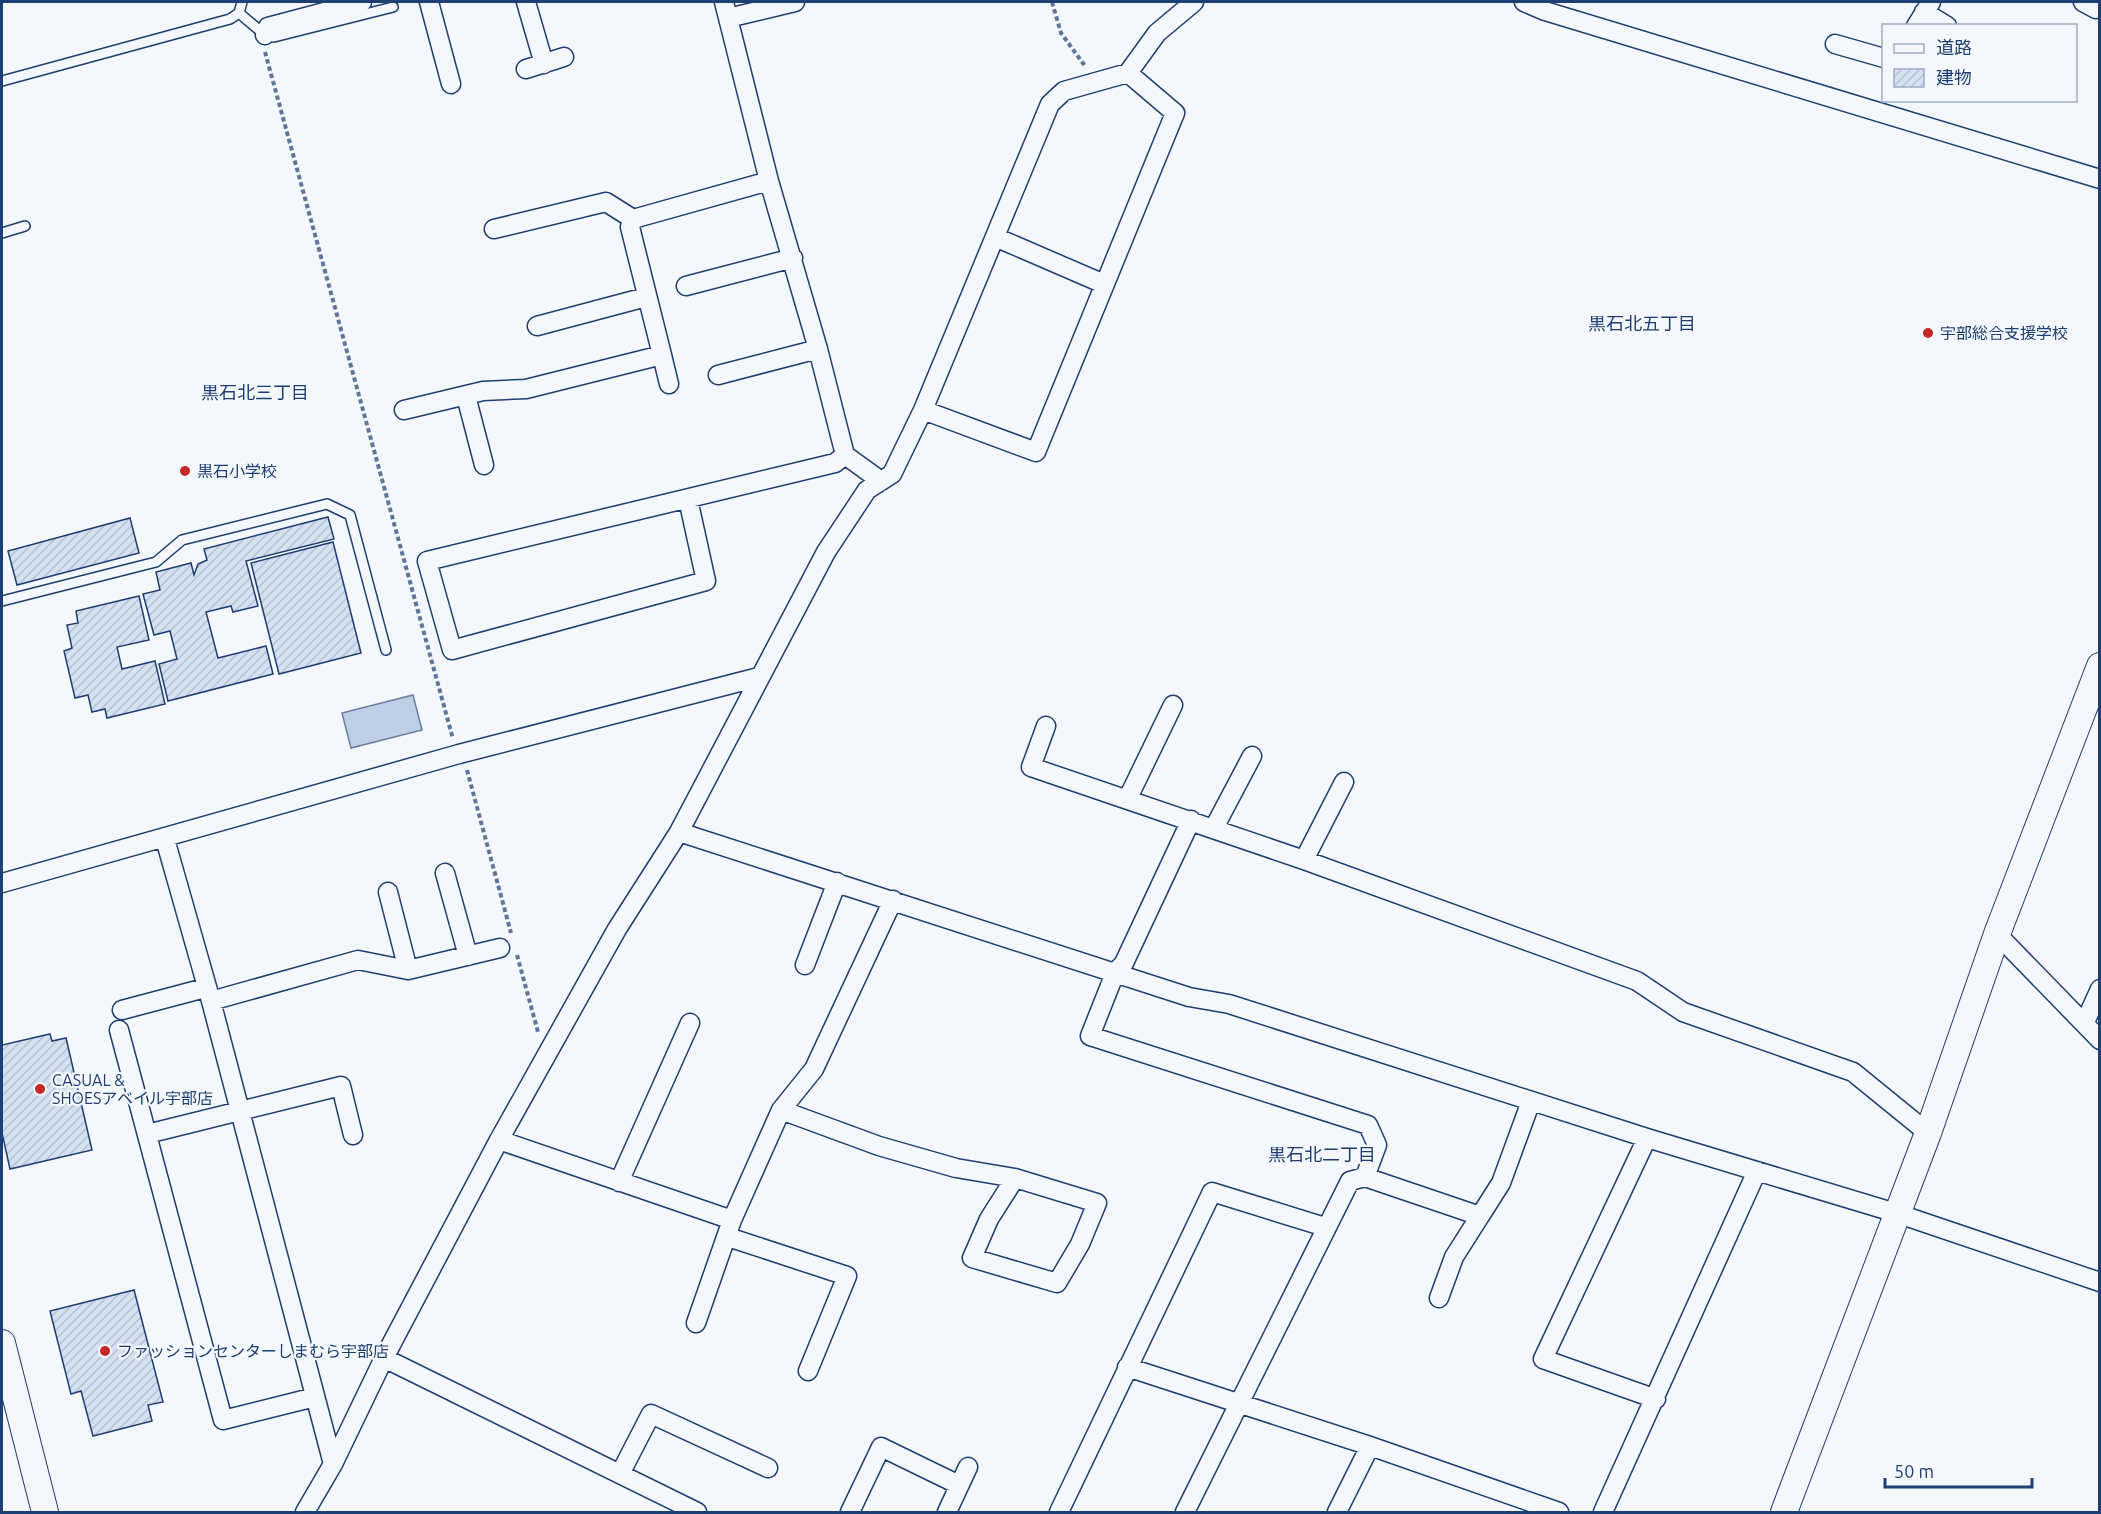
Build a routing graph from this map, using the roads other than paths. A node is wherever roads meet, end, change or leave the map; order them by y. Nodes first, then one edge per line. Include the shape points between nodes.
1 (242, 2) edge
2 (362, 2) edge
3 (429, 2) edge
4 (526, 2) edge
5 (795, 2) edge
6 (1194, 2) edge
7 (1524, 2) edge
8 (1547, 6) edge
9 (393, 7) dead end
10 (726, 10) edge
11 (239, 13) junction
12 (1924, 13) edge
13 (1943, 24) edge
14 (265, 35) junction
15 (1835, 44) dead end
16 (564, 57) dead end
17 (1882, 57) edge
18 (544, 64) junction
19 (526, 69) dead end
20 (1128, 73) junction
21 (2, 81) edge
22 (451, 84) dead end
23 (2100, 179) edge
24 (769, 181) junction
25 (633, 219) junction
26 (25, 226) dead end
27 (494, 230) dead end
28 (2, 233) edge
29 (995, 237) junction
30 (793, 258) junction
31 (1104, 284) junction
32 (686, 286) dead end
33 (646, 297) junction
34 (537, 326) dead end
35 (818, 349) junction
36 (662, 355) junction
37 (718, 375) dead end
38 (669, 384) dead end
39 (466, 396) junction
40 (404, 410) dead end
41 (923, 410) junction
42 (845, 455) junction
43 (484, 465) dead end
44 (881, 481) junction
45 (688, 499) junction
46 (2, 601) edge
47 (386, 650) dead end
48 (2100, 666) edge
49 (759, 677) junction
50 (1173, 705) dead end
51 (1046, 726) dead end
52 (1252, 756) dead end
53 (1344, 782) dead end
54 (1128, 798) junction
55 (1191, 820) junction
56 (1214, 828) junction
57 (679, 832) junction
58 (165, 839) junction
59 (1304, 860) junction
60 (445, 873) dead end
61 (837, 882) junction
62 (2, 883) edge
63 (388, 892) dead end
64 (893, 900) junction
65 (1997, 934) junction
66 (500, 948) dead end
67 (468, 956) junction
68 (805, 965) dead end
69 (408, 970) junction
70 (1115, 973) junction
71 (2100, 989) edge
72 (208, 995) junction
73 (122, 1010) dead end
74 (2085, 1022) junction
75 (690, 1023) dead end
76 (119, 1030) dead end
77 (2100, 1040) edge
78 (1531, 1101) junction
79 (238, 1110) junction
80 (781, 1110) junction
81 (147, 1134) junction
82 (1928, 1134) junction
83 (353, 1135) dead end
84 (1647, 1138) junction
85 (499, 1140) junction
86 (1757, 1171) junction
87 (1365, 1177) junction
88 (1015, 1178) junction
89 (619, 1182) junction
90 (1896, 1213) junction
91 (1480, 1216) junction
92 (1325, 1227) junction
93 (730, 1228) junction
94 (2100, 1282) edge
95 (1439, 1298) dead end
96 (696, 1323) dead end
97 (2, 1343) edge
98 (384, 1358) junction
99 (1127, 1367) junction
100 (808, 1371) dead end
101 (315, 1397) junction
102 (1656, 1399) junction
103 (1238, 1404) junction
104 (1370, 1446) junction
105 (333, 1464) junction
106 (968, 1467) dead end
107 (768, 1468) dead end
108 (620, 1474) junction
109 (959, 1485) junction
110 (45, 1512) edge
111 (305, 1512) edge
112 (697, 1512) edge
113 (850, 1512) edge
114 (947, 1512) edge
115 (1059, 1512) edge
116 (1185, 1512) edge
117 (1337, 1512) edge
118 (1559, 1512) edge
119 (1603, 1512) edge
120 (1784, 1512) edge

1 - 11 lane
2 - 14 street via 268,27
3 - 22 street
4 - 18 street
5 - 10 street
6 - 20 street via 1157,33
7 - 8 street
8 - 23 street
9 - 14 lane via 274,37
10 - 24 street
11 - 14 lane
11 - 21 lane via 223,22
12 - 13 street
15 - 17 street
16 - 18 street
18 - 19 street
20 - 29 street via 1064,91 1050,104
20 - 31 street via 1176,113
24 - 25 street
24 - 30 street
25 - 27 street via 606,202
25 - 33 street via 630,227
26 - 28 lane
29 - 31 street
29 - 41 street
30 - 32 street
30 - 35 street
31 - 41 street via 1036,452
33 - 34 street
33 - 36 street
35 - 37 street
35 - 42 street
36 - 38 street
36 - 39 street via 526,389
39 - 40 street
39 - 43 street
41 - 44 street via 892,474
42 - 44 street
42 - 45 street via 835,463
44 - 49 street via 867,490 826,552
45 - 45 street via 706,580 452,650 427,561
46 - 47 lane via 156,562 182,540 327,504 350,515
48 - 65 street
49 - 57 street
49 - 58 street via 459,754
50 - 54 street
51 - 54 street via 1031,767
52 - 56 street
53 - 59 street
54 - 55 street
55 - 56 street
55 - 70 street via 1124,963
56 - 59 street
57 - 61 street
57 - 85 street via 617,929
58 - 62 street
58 - 72 street
59 - 82 street via 1637,981 1683,1012 1853,1072
60 - 67 street
61 - 64 street
61 - 68 street
63 - 69 street
64 - 70 street
64 - 80 street via 814,1069
65 - 74 street
65 - 82 street
66 - 67 street
67 - 69 street
69 - 72 street via 358,960
70 - 78 street via 1189,997 1228,1004
70 - 87 street via 1090,1036 1368,1125 1377,1144
71 - 74 street
72 - 73 street
72 - 79 street
74 - 77 street
75 - 89 street
76 - 81 street
78 - 84 street
78 - 91 street via 1501,1183
79 - 81 street
79 - 83 street via 341,1086
79 - 101 street
80 - 88 street via 879,1146 956,1168
80 - 93 street
81 - 101 street via 223,1420
82 - 90 street
84 - 86 street
84 - 102 street via 1543,1359
85 - 89 street
85 - 98 street
86 - 90 street
86 - 102 street
87 - 91 street
87 - 92 street via 1350,1181
88 - 88 street via 989,1220 972,1258 1057,1284 1097,1203
89 - 93 street
90 - 94 street
90 - 120 street
91 - 95 street via 1454,1257
92 - 99 street via 1212,1192
92 - 103 street
93 - 96 street
93 - 100 street via 847,1276
97 - 110 street
98 - 105 street
98 - 108 street
99 - 103 street
99 - 115 street
101 - 105 street
102 - 119 street
103 - 104 street
103 - 116 street
104 - 117 street
104 - 118 street
105 - 111 street
106 - 109 street
107 - 108 street via 651,1414
108 - 112 street
109 - 113 street via 881,1447
109 - 114 street

